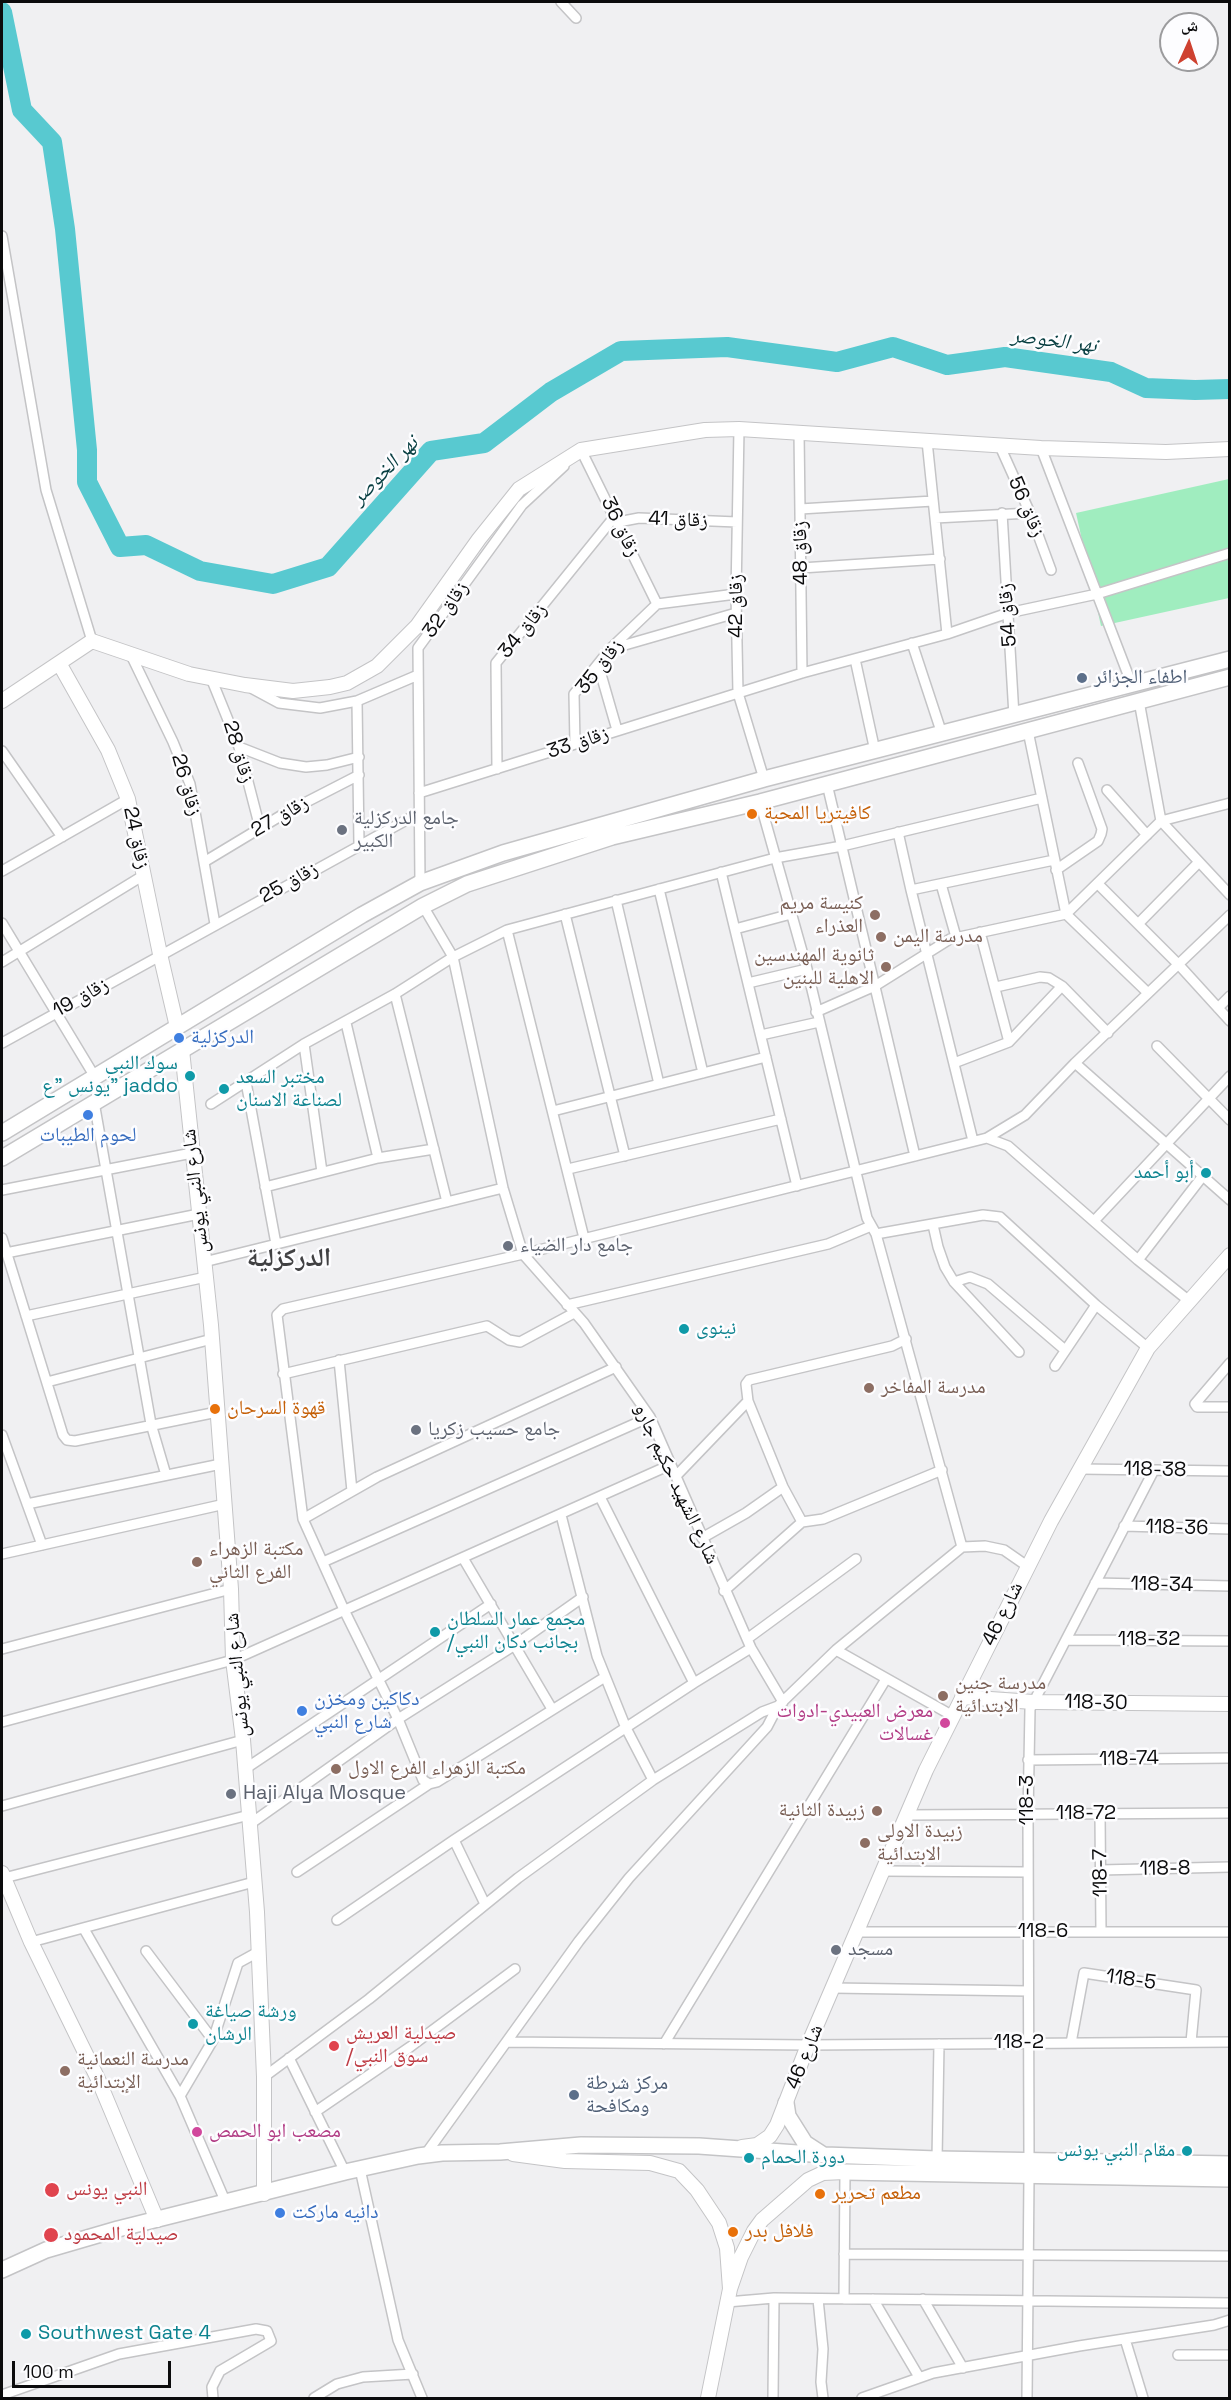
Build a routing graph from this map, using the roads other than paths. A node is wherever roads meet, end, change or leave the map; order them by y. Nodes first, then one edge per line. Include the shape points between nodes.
1 (561, 2) edge
2 (576, 18) dead end
3 (2, 236) edge
4 (739, 429) junction
5 (799, 432) junction
6 (927, 441) junction
7 (999, 444) junction
8 (1041, 448) junction
9 (1230, 449) edge
10 (581, 450) junction
11 (933, 501) junction
12 (800, 508) junction
13 (1002, 513) junction
14 (1030, 513) junction
15 (935, 518) junction
16 (617, 519) junction
17 (737, 522) junction
18 (1230, 554) edge
19 (940, 559) junction
20 (801, 568) junction
21 (1051, 570) dead end
22 (736, 594) junction
23 (1097, 594) junction
24 (657, 604) junction
25 (736, 613) junction
26 (1008, 613) junction
27 (417, 626) junction
28 (947, 634) junction
29 (92, 641) junction
30 (912, 643) junction
31 (418, 648) junction
32 (610, 649) junction
33 (131, 655) junction
34 (855, 659) junction
35 (1230, 659) edge
36 (59, 663) junction
37 (598, 664) junction
38 (802, 673) junction
39 (418, 675) junction
40 (1230, 677) edge
41 (211, 678) junction
42 (246, 685) junction
43 (1132, 685) junction
44 (738, 693) junction
45 (2, 701) edge
46 (357, 701) junction
47 (1139, 701) junction
48 (1014, 716) junction
49 (617, 730) junction
50 (1028, 731) junction
51 (942, 734) junction
52 (575, 744) junction
53 (239, 747) junction
54 (2, 751) edge
55 (875, 751) junction
56 (359, 757) junction
57 (1078, 763) dead end
58 (497, 768) junction
59 (359, 775) junction
60 (764, 779) junction
61 (827, 784) junction
62 (1107, 790) dead end
63 (419, 793) junction
64 (1042, 798) junction
65 (128, 799) junction
66 (760, 802) junction
67 (1230, 803) edge
68 (419, 813) junction
69 (1161, 821) junction
70 (260, 828) junction
71 (898, 832) junction
72 (1147, 835) junction
73 (62, 837) junction
74 (359, 845) junction
75 (842, 846) junction
76 (776, 858) junction
77 (1054, 860) junction
78 (204, 862) junction
79 (1199, 862) junction
80 (1056, 870) junction
81 (2, 871) edge
82 (721, 872) junction
83 (144, 875) junction
84 (420, 883) junction
85 (941, 884) junction
86 (1098, 884) junction
87 (659, 889) junction
88 (911, 890) junction
89 (1230, 894) edge
90 (616, 900) junction
91 (423, 906) junction
92 (564, 914) junction
93 (791, 914) junction
94 (1066, 914) junction
95 (1230, 915) edge
96 (2, 923) edge
97 (215, 924) junction
98 (1138, 924) junction
99 (735, 929) junction
100 (507, 930) junction
101 (980, 932) junction
102 (956, 937) junction
103 (19, 952) junction
104 (160, 954) junction
105 (927, 954) junction
106 (453, 957) junction
107 (2, 962) edge
108 (1179, 964) junction
109 (807, 969) junction
110 (748, 983) junction
111 (1062, 986) junction
112 (875, 987) junction
113 (996, 987) junction
114 (1148, 993) junction
115 (395, 994) junction
116 (1230, 996) edge
117 (1218, 1008) junction
118 (56, 1012) junction
119 (818, 1017) junction
120 (1230, 1021) edge
121 (346, 1023) junction
122 (177, 1027) junction
123 (1108, 1033) junction
124 (761, 1035) junction
125 (1009, 1042) junction
126 (2, 1043) edge
127 (304, 1044) junction
128 (1157, 1046) dead end
129 (182, 1050) junction
130 (766, 1058) junction
131 (954, 1063) junction
132 (1075, 1063) junction
133 (703, 1073) junction
134 (1230, 1076) edge
135 (95, 1077) junction
136 (246, 1082) junction
137 (659, 1084) junction
138 (610, 1095) junction
139 (1208, 1099) junction
140 (94, 1102) junction
141 (211, 1104) dead end
142 (553, 1111) junction
143 (781, 1119) junction
144 (1230, 1120) edge
145 (2, 1133) edge
146 (987, 1138) junction
147 (973, 1141) junction
148 (1165, 1145) junction
149 (434, 1149) junction
150 (192, 1153) junction
151 (625, 1156) junction
152 (915, 1156) junction
153 (2, 1158) edge
154 (378, 1158) junction
155 (106, 1169) junction
156 (568, 1169) junction
157 (855, 1171) junction
158 (322, 1172) junction
159 (1202, 1177) junction
160 (797, 1186) junction
161 (265, 1187) junction
162 (503, 1188) junction
163 (2, 1190) edge
164 (1230, 1200) edge
165 (447, 1202) junction
166 (199, 1214) junction
167 (1094, 1221) junction
168 (933, 1225) junction
169 (874, 1230) junction
170 (117, 1232) junction
171 (2, 1238) edge
172 (584, 1238) junction
173 (276, 1244) junction
174 (6, 1253) junction
175 (523, 1254) junction
176 (1230, 1255) edge
177 (1138, 1260) junction
178 (204, 1262) junction
179 (206, 1277) junction
180 (954, 1282) junction
181 (128, 1295) junction
182 (1188, 1300) junction
183 (567, 1305) junction
184 (1096, 1305) junction
185 (574, 1313) junction
186 (26, 1316) junction
187 (212, 1339) junction
188 (906, 1339) junction
189 (1148, 1348) junction
190 (1065, 1350) junction
191 (1019, 1352) dead end
192 (139, 1359) junction
193 (339, 1360) junction
194 (1229, 1364) edge
195 (1055, 1366) dead end
196 (616, 1367) junction
197 (283, 1374) junction
198 (47, 1382) junction
199 (748, 1401) junction
200 (1230, 1407) edge
201 (218, 1412) junction
202 (650, 1417) junction
203 (151, 1424) junction
204 (2, 1435) edge
205 (221, 1464) junction
206 (670, 1465) junction
207 (1080, 1469) junction
208 (942, 1470) junction
209 (1154, 1470) junction
210 (1230, 1471) edge
211 (166, 1475) junction
212 (677, 1475) junction
213 (783, 1487) junction
214 (352, 1491) junction
215 (600, 1497) junction
216 (27, 1504) junction
217 (225, 1504) junction
218 (561, 1515) junction
219 (303, 1520) junction
220 (802, 1522) junction
221 (1124, 1526) junction
222 (1230, 1529) edge
223 (702, 1538) junction
224 (42, 1545) junction
225 (962, 1546) junction
226 (2, 1554) edge
227 (463, 1558) junction
228 (856, 1559) dead end
229 (323, 1562) junction
230 (1027, 1566) junction
231 (1095, 1583) junction
232 (1230, 1586) edge
233 (231, 1589) junction
234 (724, 1591) junction
235 (583, 1597) junction
236 (491, 1604) junction
237 (345, 1612) junction
238 (1068, 1640) junction
239 (1230, 1641) edge
240 (749, 1644) junction
241 (515, 1645) junction
242 (2, 1648) edge
243 (836, 1650) junction
244 (233, 1660) junction
245 (605, 1677) junction
246 (886, 1679) junction
247 (378, 1680) junction
248 (694, 1683) junction
249 (962, 1697) junction
250 (1034, 1702) junction
251 (780, 1704) junction
252 (1230, 1704) edge
253 (552, 1708) junction
254 (953, 1716) junction
255 (398, 1719) junction
256 (2, 1722) edge
257 (626, 1728) junction
258 (243, 1740) junction
259 (1230, 1758) edge
260 (1028, 1760) junction
261 (245, 1769) junction
262 (653, 1780) junction
263 (429, 1784) junction
264 (2, 1806) edge
265 (1230, 1813) edge
266 (1100, 1814) junction
267 (907, 1815) junction
268 (1028, 1815) junction
269 (249, 1820) junction
270 (454, 1840) junction
271 (1230, 1867) edge
272 (883, 1870) junction
273 (1100, 1870) junction
274 (297, 1872) dead end
275 (1028, 1872) junction
276 (3, 1875) edge
277 (254, 1881) junction
278 (485, 1904) junction
279 (337, 1920) dead end
280 (84, 1929) junction
281 (857, 1932) junction
282 (1028, 1932) junction
283 (1101, 1932) junction
284 (1230, 1932) edge
285 (31, 1942) junction
286 (146, 1951) dead end
287 (258, 1952) junction
288 (515, 1969) dead end
289 (833, 1988) junction
290 (1028, 1991) junction
291 (213, 2040) junction
292 (507, 2042) junction
293 (1191, 2042) junction
294 (1230, 2042) edge
295 (1028, 2043) junction
296 (1071, 2043) junction
297 (664, 2044) junction
298 (939, 2044) junction
299 (808, 2045) junction
300 (289, 2058) junction
301 (264, 2077) junction
302 (180, 2097) junction
303 (786, 2103) junction
304 (315, 2112) junction
305 (725, 2147) junction
306 (500, 2152) junction
307 (425, 2155) junction
308 (825, 2155) junction
309 (937, 2159) junction
310 (1230, 2164) edge
311 (360, 2169) junction
312 (1029, 2169) junction
313 (345, 2172) junction
314 (845, 2172) junction
315 (1230, 2179) edge
316 (264, 2194) junction
317 (226, 2203) junction
318 (157, 2220) junction
319 (46, 2250) junction
320 (844, 2254) junction
321 (1028, 2256) junction
322 (1230, 2256) edge
323 (2, 2258) edge
324 (2, 2270) edge
325 (728, 2296) junction
326 (774, 2298) junction
327 (818, 2299) junction
328 (844, 2299) junction
329 (873, 2299) junction
330 (923, 2299) junction
331 (1027, 2300) junction
332 (1230, 2303) edge
333 (1230, 2320) edge
334 (1125, 2339) junction
335 (1178, 2355) dead end
336 (1230, 2355) edge
337 (1027, 2356) junction
338 (963, 2368) junction
339 (413, 2374) junction
340 (919, 2378) junction
341 (2, 2395) edge
342 (213, 2398) edge
343 (315, 2398) edge
344 (422, 2398) edge
345 (708, 2398) edge
346 (773, 2398) edge
347 (823, 2398) edge
348 (862, 2398) edge
349 (1026, 2398) edge
350 (1143, 2398) edge

1 - 2 street
3 - 29 street via 46,490
4 - 5 street
4 - 10 street via 705,430
4 - 17 street, زقاق 42
5 - 6 street
5 - 12 street, زقاق 48
6 - 7 street
6 - 11 street
7 - 8 street
7 - 14 street, زقاق 56
8 - 9 street via 1166,452
8 - 23 street
10 - 16 street, زقاق 36
10 - 27 street via 519,489
10 - 31 street, زقاق 32 via 522,505
11 - 12 street
11 - 15 street
12 - 20 street, زقاق 48
13 - 14 street
13 - 15 street
13 - 26 street, زقاق 54
14 - 21 street, زقاق 56
15 - 19 street
16 - 17 street, زقاق 41
16 - 24 street, زقاق 36
16 - 58 street, زقاق 34 via 496,663
17 - 22 street, زقاق 42
18 - 23 street, زقاق 33
19 - 20 street
19 - 28 street
20 - 38 street, زقاق 48
22 - 24 street
22 - 25 street, زقاق 42
23 - 26 street, زقاق 33
23 - 43 street
24 - 32 street, زقاق 35
25 - 32 street
25 - 44 street, زقاق 42
26 - 28 street, زقاق 33
26 - 48 street, زقاق 54
27 - 31 street
27 - 42 street via 377,666 347,683 293,691
28 - 30 street, زقاق 33
29 - 33 street
29 - 36 street
30 - 34 street, زقاق 33
30 - 51 street
31 - 39 street, زقاق 32
32 - 37 street, زقاق 35
33 - 41 street
33 - 78 street, زقاق 26 via 190,784
34 - 38 street, زقاق 33
34 - 55 street
35 - 43 main road
36 - 45 street
36 - 65 street, زقاق 24 via 108,750
37 - 49 street
37 - 52 street, زقاق 35 via 574,694
38 - 44 street, زقاق 33
39 - 46 street
39 - 63 street, زقاق 32
40 - 47 main road
41 - 42 street
41 - 53 street, زقاق 28
42 - 46 street via 279,703 320,708
43 - 48 main road
44 - 49 street, زقاق 33
44 - 60 street, زقاق 42
46 - 56 street
47 - 50 main road
47 - 69 street
48 - 51 main road
49 - 52 street, زقاق 33
50 - 61 main road
50 - 64 street
51 - 55 main road
52 - 58 street, زقاق 33
53 - 56 street via 280,763 306,767
53 - 70 street, زقاق 28
54 - 73 street
55 - 60 main road
56 - 59 street
57 - 80 street via 1101,834 1098,841
58 - 63 street, زقاق 33
59 - 70 street, زقاق 27
59 - 74 street
60 - 84 main road via 503,853
61 - 66 main road
61 - 75 street
62 - 72 street
63 - 68 street, زقاق 32
64 - 71 street
64 - 77 street
65 - 73 street
65 - 83 street, زقاق 24
66 - 76 street
66 - 91 main road via 612,837 467,884
67 - 69 street
68 - 74 street, زقاق 25
68 - 84 street, زقاق 32
69 - 72 street
69 - 79 street
70 - 78 street, زقاق 27
71 - 75 street
71 - 88 street
72 - 86 street
73 - 81 street
74 - 97 street, زقاق 25
75 - 76 street
75 - 112 street
76 - 82 street
76 - 93 street
77 - 80 street
77 - 85 street
78 - 97 street, زقاق 26
79 - 89 street
79 - 98 street
80 - 94 street
82 - 87 street
82 - 99 street
83 - 103 street
83 - 104 street, زقاق 24
84 - 122 main road
85 - 88 street
85 - 102 street
86 - 94 street
86 - 98 street
87 - 90 street
87 - 133 street
88 - 105 street
90 - 92 street
90 - 137 street
91 - 106 street
91 - 129 main road
92 - 100 street
92 - 138 street
93 - 99 street
93 - 109 street
94 - 101 street
94 - 114 street
95 - 108 street
96 - 103 street
97 - 104 street, زقاق 25
98 - 108 street
99 - 110 street
100 - 106 street
100 - 142 street
101 - 102 street
101 - 113 street
102 - 105 street
103 - 107 street
103 - 118 street
104 - 118 street, زقاق 19
104 - 122 street, زقاق 24
105 - 112 street
105 - 131 street
106 - 115 street
106 - 162 street
108 - 114 street
108 - 117 street
109 - 110 street
109 - 119 street
110 - 124 street
111 - 113 street via 1041,977
111 - 123 street
111 - 125 street
112 - 119 street
112 - 152 street
113 - 125 street
114 - 123 street
115 - 121 street
115 - 149 street
116 - 117 street
117 - 120 street
118 - 126 street, زقاق 19
118 - 135 street
119 - 124 street
119 - 157 street
121 - 127 street
121 - 154 street
122 - 135 main road
123 - 132 street
124 - 130 street
125 - 131 street
127 - 136 street
127 - 158 street
128 - 139 street
129 - 140 main road
129 - 150 street, شارع النبي يونس
130 - 133 street
130 - 143 street
131 - 147 street
132 - 146 street via 1025,1116
132 - 148 street
133 - 137 street
134 - 139 street
135 - 145 main road
136 - 141 street
136 - 161 street
137 - 138 street
138 - 142 street
138 - 151 street
139 - 144 street
139 - 148 street
140 - 153 main road
140 - 155 street
142 - 156 street
143 - 151 street
143 - 160 street
146 - 147 street
146 - 167 street via 1008,1146
147 - 152 street
148 - 159 street
148 - 167 street
149 - 154 street
149 - 165 street
150 - 155 street
150 - 166 street, شارع النبي يونس
151 - 156 street
152 - 157 street
154 - 158 street
155 - 163 street
155 - 170 street
156 - 172 street
157 - 160 street
157 - 169 street
158 - 161 street
159 - 164 street
159 - 177 street
160 - 172 street
161 - 173 street
162 - 165 street
162 - 175 street
165 - 173 street
166 - 170 street
166 - 178 street, شارع النبي يونس
167 - 177 street
168 - 169 street
168 - 180 street
168 - 184 street via 983,1215 1000,1216
169 - 183 street
169 - 188 street
170 - 174 street
170 - 181 street
171 - 174 street
172 - 175 street
173 - 178 street
174 - 186 street
175 - 183 street, شارع الشهيد حكيم جارو
175 - 197 street via 283,1309 277,1315
176 - 182 street, شارع 46
177 - 182 street
178 - 179 street, شارع النبي يونس
179 - 181 street
179 - 187 street, شارع النبي يونس
180 - 190 street via 969,1277 988,1284
180 - 191 street
181 - 186 street
181 - 192 street
182 - 189 street, شارع 46
183 - 185 street, شارع الشهيد حكيم جارو
184 - 189 street
184 - 190 street
185 - 193 street via 520,1342 487,1326
185 - 196 street, شارع الشهيد حكيم جارو
186 - 198 street
187 - 192 street
187 - 201 street, شارع النبي يونس
188 - 199 street via 892,1346 749,1380
188 - 208 street
189 - 207 street, شارع 46
190 - 195 street
192 - 198 street
192 - 203 street
193 - 197 street
193 - 214 street
194 - 200 street via 1195,1404
196 - 202 street, شارع الشهيد حكيم جارو
196 - 214 street
197 - 219 street
198 - 203 street via 67,1440
199 - 212 street
199 - 213 street
201 - 203 street
201 - 205 street, شارع النبي يونس
202 - 206 street, شارع الشهيد حكيم جارو
202 - 229 street
203 - 211 street
204 - 216 street
205 - 211 street
205 - 217 street, شارع النبي يونس
206 - 212 street, شارع الشهيد حكيم جارو
206 - 215 street
207 - 209 street, 118-38
207 - 230 street, شارع 46
208 - 220 street via 823,1519
208 - 225 street
209 - 210 street, 118-38
209 - 221 street, 118-3
211 - 216 street
212 - 223 street, شارع الشهيد حكيم جارو
213 - 220 street
213 - 223 street
214 - 219 street
215 - 218 street
215 - 248 street
216 - 224 street
217 - 224 street
217 - 233 street, شارع النبي يونس
218 - 227 street
218 - 235 street
219 - 229 street
220 - 234 street
221 - 222 street, 118-36
221 - 231 street, 118-3
223 - 234 street, شارع الشهيد حكيم جارو
224 - 226 street
225 - 230 street via 1004,1550
225 - 243 street
227 - 236 street
227 - 237 street
228 - 240 street
229 - 237 street
230 - 249 street, شارع 46
231 - 232 street, 118-34
231 - 238 street, 118-3
233 - 242 street
233 - 244 street, شارع النبي يونس
234 - 240 street, شارع الشهيد حكيم جارو
235 - 241 street
235 - 245 street
236 - 241 street
236 - 247 street
237 - 244 street
237 - 247 street
238 - 239 street, 118-32
238 - 250 street, 118-3
240 - 248 street
240 - 251 street, شارع الشهيد حكيم جارو
241 - 253 street
241 - 255 street
243 - 246 street
243 - 251 street
244 - 256 street
244 - 258 street, شارع النبي يونس
245 - 253 street
245 - 257 street
246 - 254 street
246 - 297 street
247 - 255 street
247 - 261 street
248 - 257 street
249 - 250 street, 118-30
249 - 254 street, شارع 46
250 - 252 street, 118-30
250 - 260 street, 118-3 via 1028,1718
251 - 262 street
251 - 292 street via 767,1727 622,1887
253 - 263 street
254 - 267 street, شارع 46
255 - 263 street via 423,1780
255 - 269 street
257 - 262 street
257 - 270 street
258 - 261 street, شارع النبي يونس
258 - 264 street
259 - 260 street, 118-74
260 - 268 street, 118-3
261 - 269 street, شارع النبي يونس
262 - 278 street
263 - 274 street
265 - 266 street, 118-72
266 - 268 street, 118-72
266 - 273 street, 118-7
267 - 268 street, 118-72
267 - 272 street, شارع 46
268 - 275 street, 118-3
269 - 276 street
269 - 277 street, شارع النبي يونس
270 - 278 street
270 - 279 street
271 - 273 street, 118-8
272 - 275 street
272 - 281 street, شارع 46
273 - 283 street, 118-7
275 - 282 street, 118-3
276 - 285 street
277 - 280 street
277 - 287 street, شارع النبي يونس
278 - 300 street via 369,1999
280 - 285 street
280 - 302 street
281 - 282 street, 118-6
281 - 289 street, شارع 46
282 - 283 street, 118-6
282 - 290 street, 118-3
283 - 284 street, 118-6
285 - 318 street via 98,2079
286 - 291 street
287 - 291 street via 238,1963
287 - 301 street, شارع النبي يونس
288 - 304 street
289 - 290 street
289 - 299 street, شارع 46
290 - 295 street, 118-3
291 - 302 street
292 - 297 street, 118-2
292 - 307 street
293 - 294 street, 118-2
293 - 296 street, 118-2
293 - 296 street, 118-5 via 1196,1990 1084,1973
295 - 296 street, 118-2
295 - 298 street, 118-2
295 - 312 street, 118-3
297 - 299 street, 118-2
298 - 299 street, 118-2
298 - 309 street
299 - 303 street, شارع 46
300 - 301 street
300 - 304 street
301 - 316 street, شارع النبي يونس
302 - 317 street
303 - 305 street, شارع 46 via 770,2136 757,2145
303 - 308 main road via 788,2116 805,2143
304 - 313 street
305 - 306 main road via 580,2145
305 - 308 main road
306 - 307 main road
306 - 325 street via 565,2161 650,2163 679,2172 697,2190 719,2223 727,2248
307 - 311 main road
308 - 309 main road
309 - 312 main road
310 - 312 main road
311 - 313 main road
311 - 339 street via 398,2340
312 - 314 main road
312 - 315 main road
312 - 321 street, 118-3
313 - 316 main road
314 - 320 street
314 - 325 street via 816,2175 762,2220 748,2243
316 - 317 main road
317 - 318 main road
318 - 319 main road
319 - 323 main road
319 - 324 main road
320 - 321 street
320 - 328 street
321 - 322 street
321 - 331 street, 118-3
325 - 326 street
325 - 345 street
326 - 327 street
326 - 346 street
327 - 328 street
327 - 347 street
328 - 329 street
329 - 330 street
329 - 340 street
330 - 331 street
330 - 338 street
331 - 332 street
331 - 337 street, 118-3
333 - 334 street
334 - 337 street
334 - 350 street
335 - 336 street
337 - 338 street
337 - 349 street, 118-3
338 - 340 street
339 - 343 street via 363,2377 337,2384
339 - 344 street
340 - 348 street
341 - 342 street via 119,2354 256,2329 267,2331 271,2340 220,2371 212,2387

